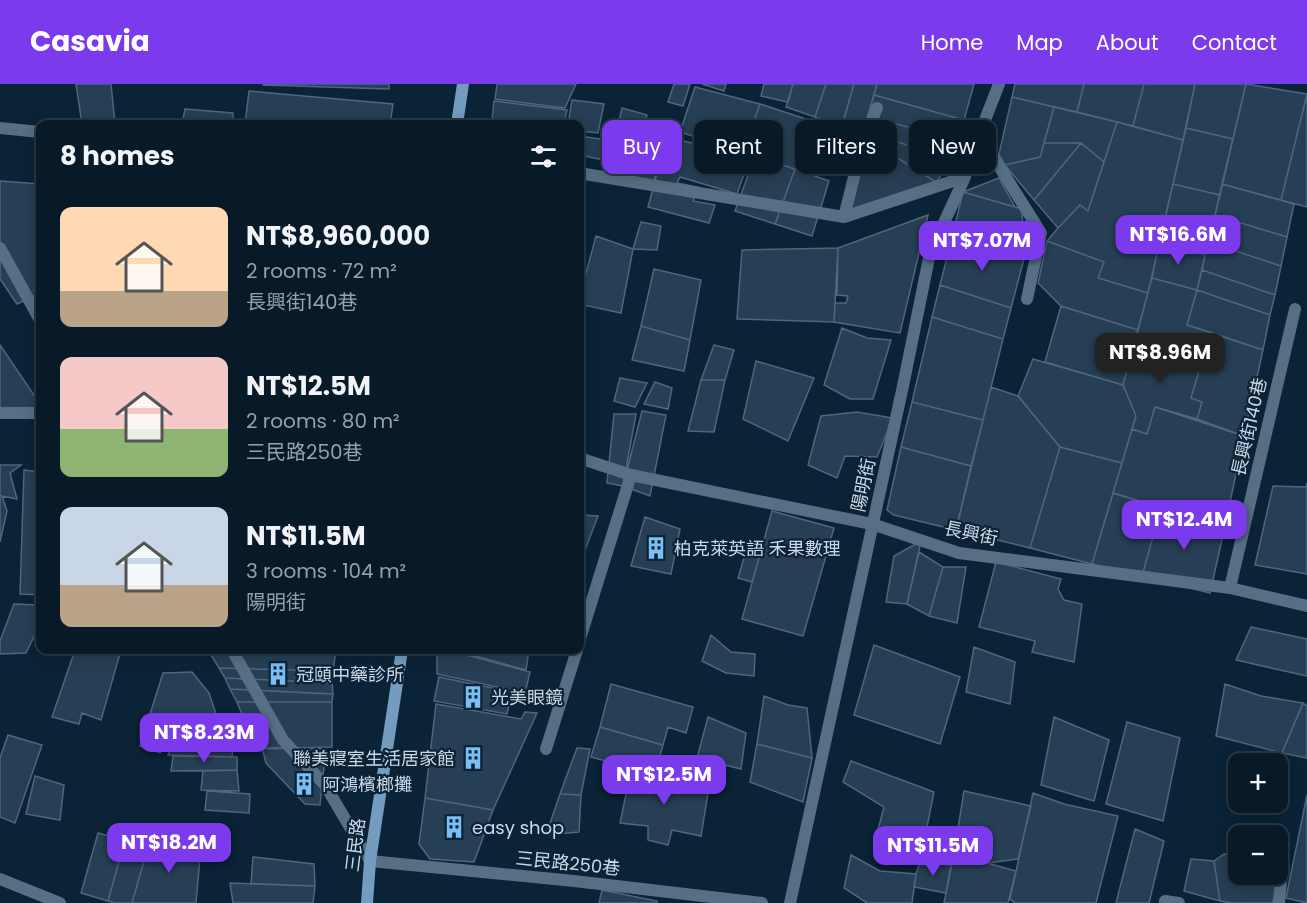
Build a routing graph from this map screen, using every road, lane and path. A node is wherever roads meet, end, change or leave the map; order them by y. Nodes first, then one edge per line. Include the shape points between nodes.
1 (464, 84) edge
2 (999, 84) edge
3 (877, 108) dead end
4 (458, 120) edge
5 (985, 120) edge
6 (0, 128) edge
7 (36, 132) edge
8 (996, 161) edge
9 (584, 174) edge
10 (966, 174) edge
11 (965, 177) junction
12 (844, 217) junction
13 (0, 248) edge
14 (1026, 299) dead end
15 (1295, 309) dead end
16 (36, 313) edge
17 (0, 413) edge
18 (36, 413) edge
19 (584, 460) edge
20 (631, 475) junction
21 (873, 524) junction
22 (1230, 588) junction
23 (1307, 606) edge
24 (584, 626) edge
25 (234, 654) edge
26 (401, 654) edge
27 (576, 654) edge
28 (546, 749) dead end
29 (370, 861) junction
30 (0, 879) edge
31 (1281, 885) edge
32 (60, 903) edge
33 (367, 903) edge
34 (762, 903) edge
35 (790, 903) edge
36 (1165, 903) edge
37 (1179, 903) edge
38 (1279, 903) edge

1 - 4 street
2 - 5 street, 陽明街
3 - 12 street via 863,141
6 - 7 street
8 - 14 street via 1041,233
9 - 12 street
10 - 11 street, 陽明街
11 - 12 street
11 - 21 street, 陽明街 via 930,253
13 - 16 street
15 - 22 street, 長興街140巷
17 - 18 street
19 - 20 street, 長興街
20 - 21 street, 長興街
20 - 24 street
21 - 22 street, 長興街 via 959,553
21 - 35 street, 陽明街
22 - 23 street, 長興街
25 - 29 street via 284,740 326,785
26 - 29 street, 三民路
27 - 28 street
29 - 33 street, 三民路
29 - 34 street, 三民路250巷
30 - 32 street
31 - 38 street
36 - 37 street

